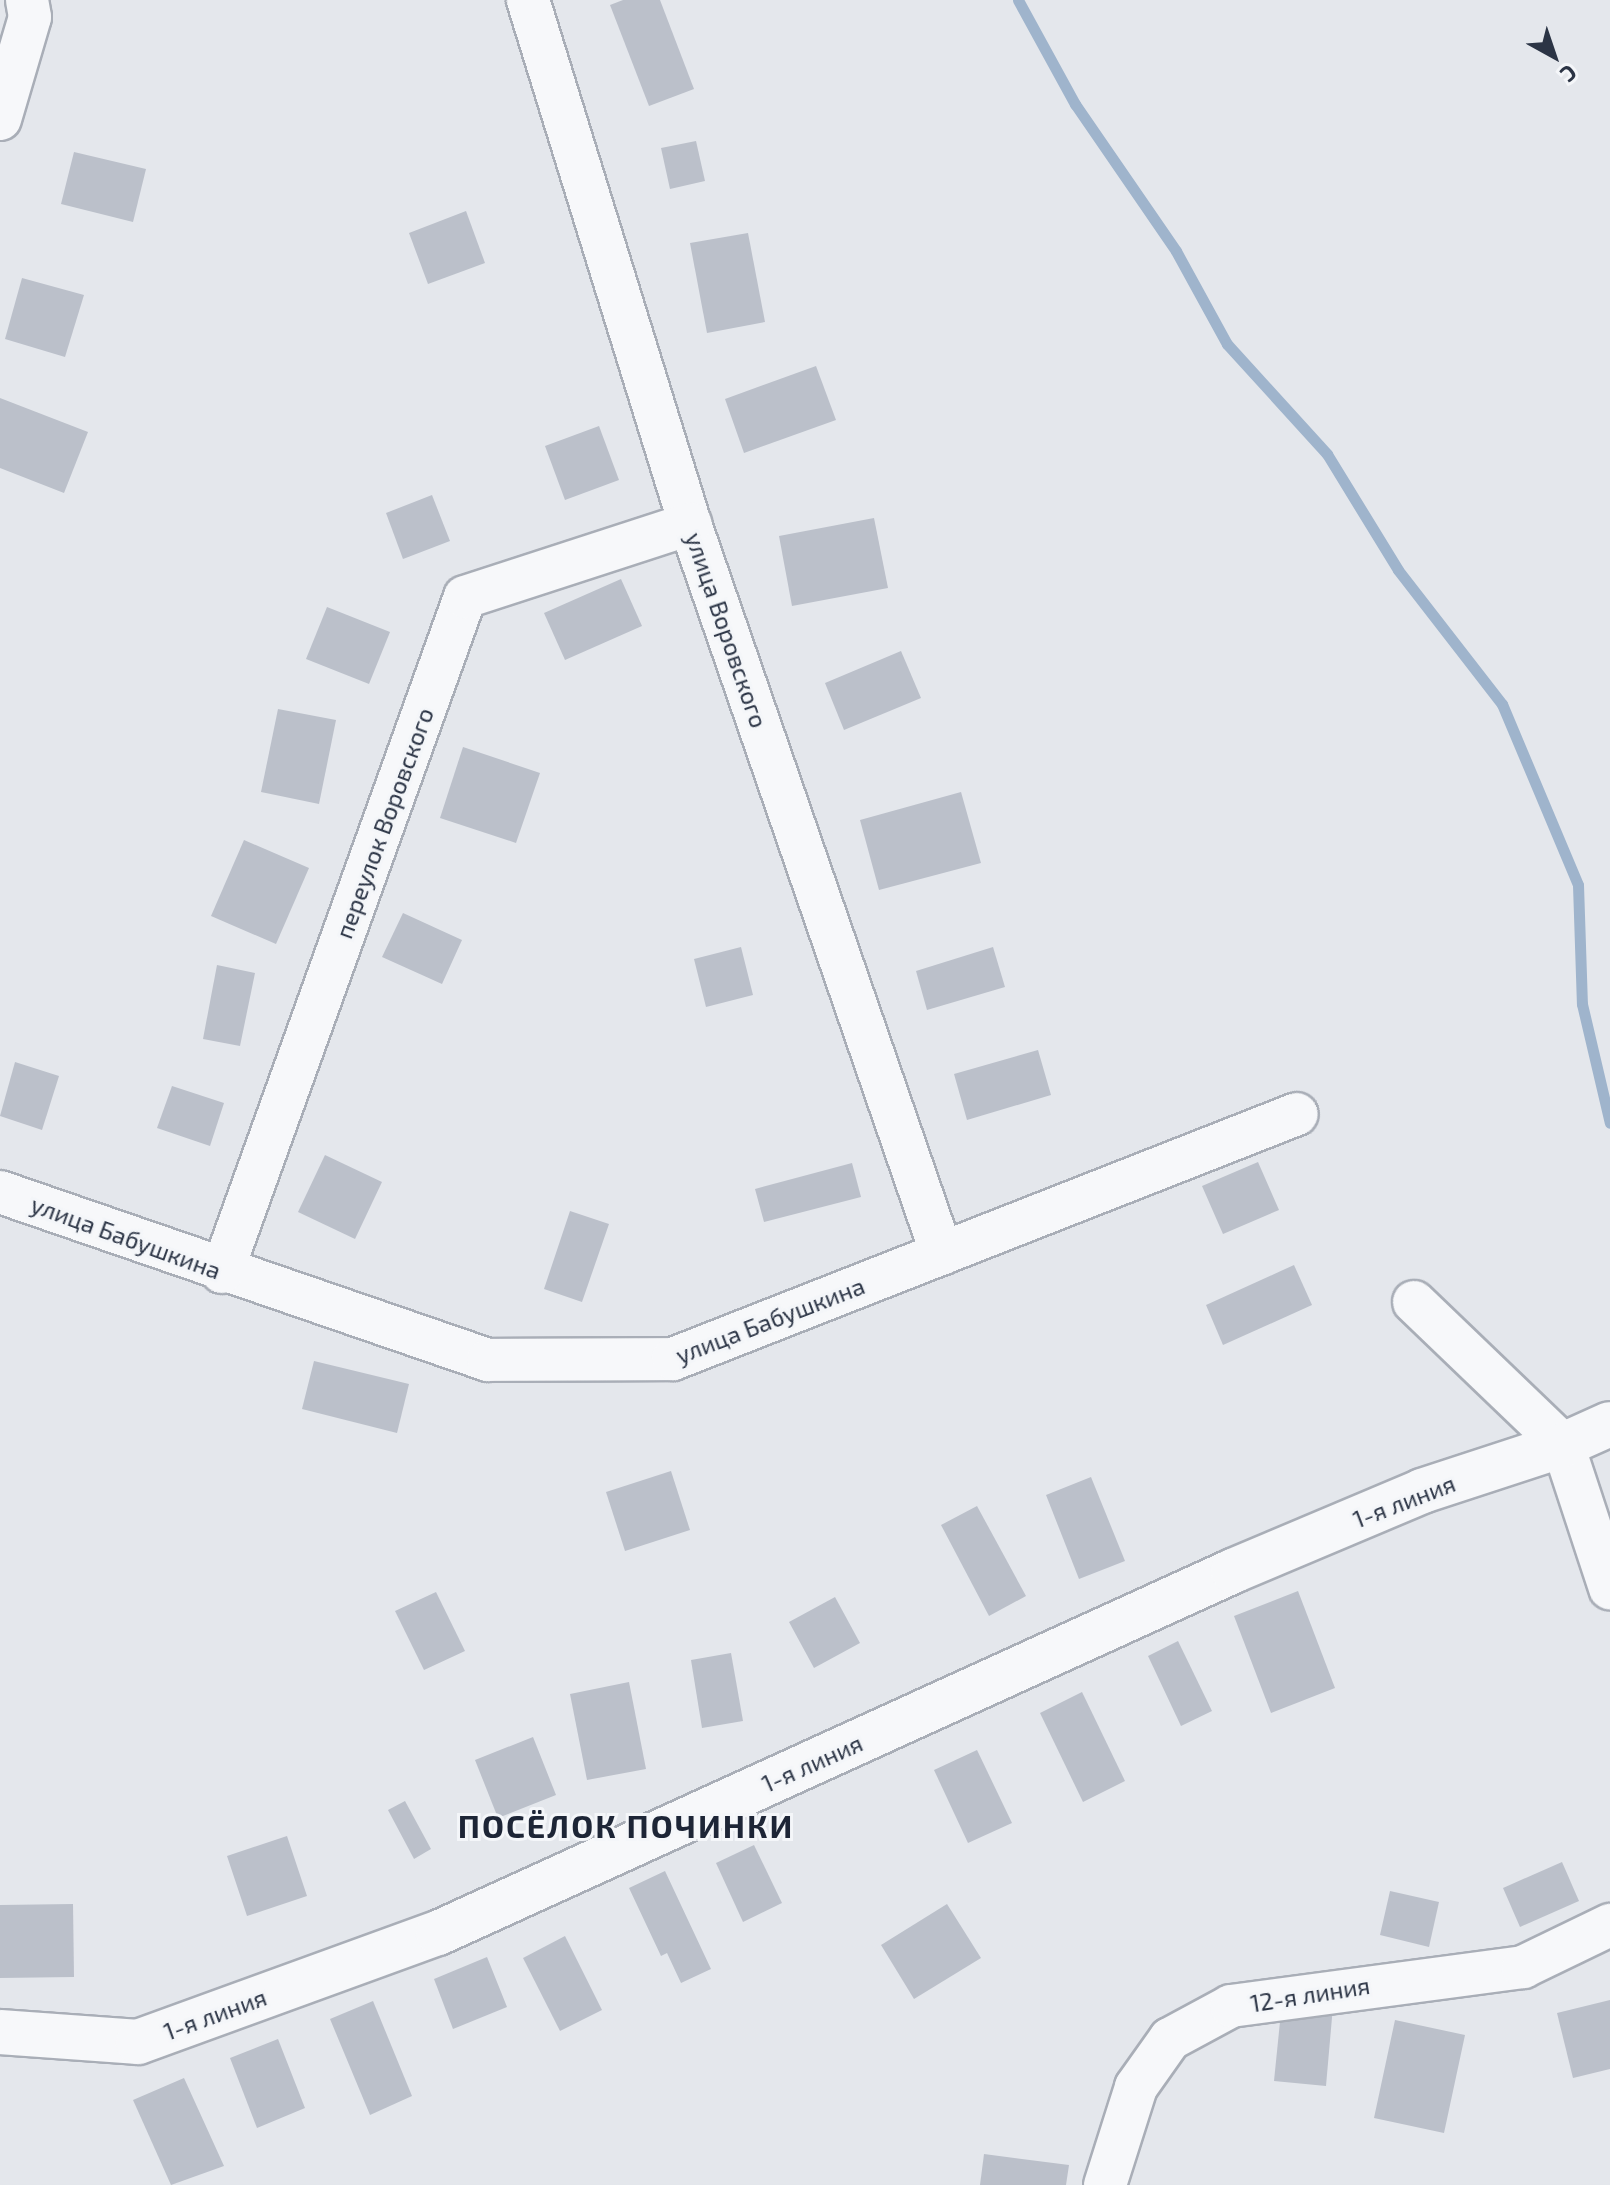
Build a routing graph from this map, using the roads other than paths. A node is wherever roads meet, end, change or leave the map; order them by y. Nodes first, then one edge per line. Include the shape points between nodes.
1 (27, 0) edge
2 (528, 0) edge
3 (0, 119) edge
4 (690, 524) junction
5 (1297, 1114) dead end
6 (0, 1192) edge
7 (942, 1254) junction
8 (222, 1272) junction
9 (1414, 1302) dead end
10 (1610, 1424) edge
11 (1563, 1445) junction
12 (1610, 1588) edge
13 (1610, 1925) edge
14 (0, 2032) edge
15 (1105, 2185) edge

1 - 3 street via 30,17
2 - 4 street, улица Воровского
4 - 7 street, улица Воровского
4 - 8 street, переулок Воровского via 465,597
5 - 7 street, улица Бабушкина
6 - 8 street, улица Бабушкина
7 - 8 street, улица Бабушкина via 673,1359 488,1360
9 - 11 street
10 - 11 street, 1-я линия
11 - 12 street
11 - 14 street, 1-я линия via 1422,1491 1233,1571 438,1933 138,2042
13 - 15 street, 12-я линия via 1523,1967 1231,2006 1170,2039 1136,2087

